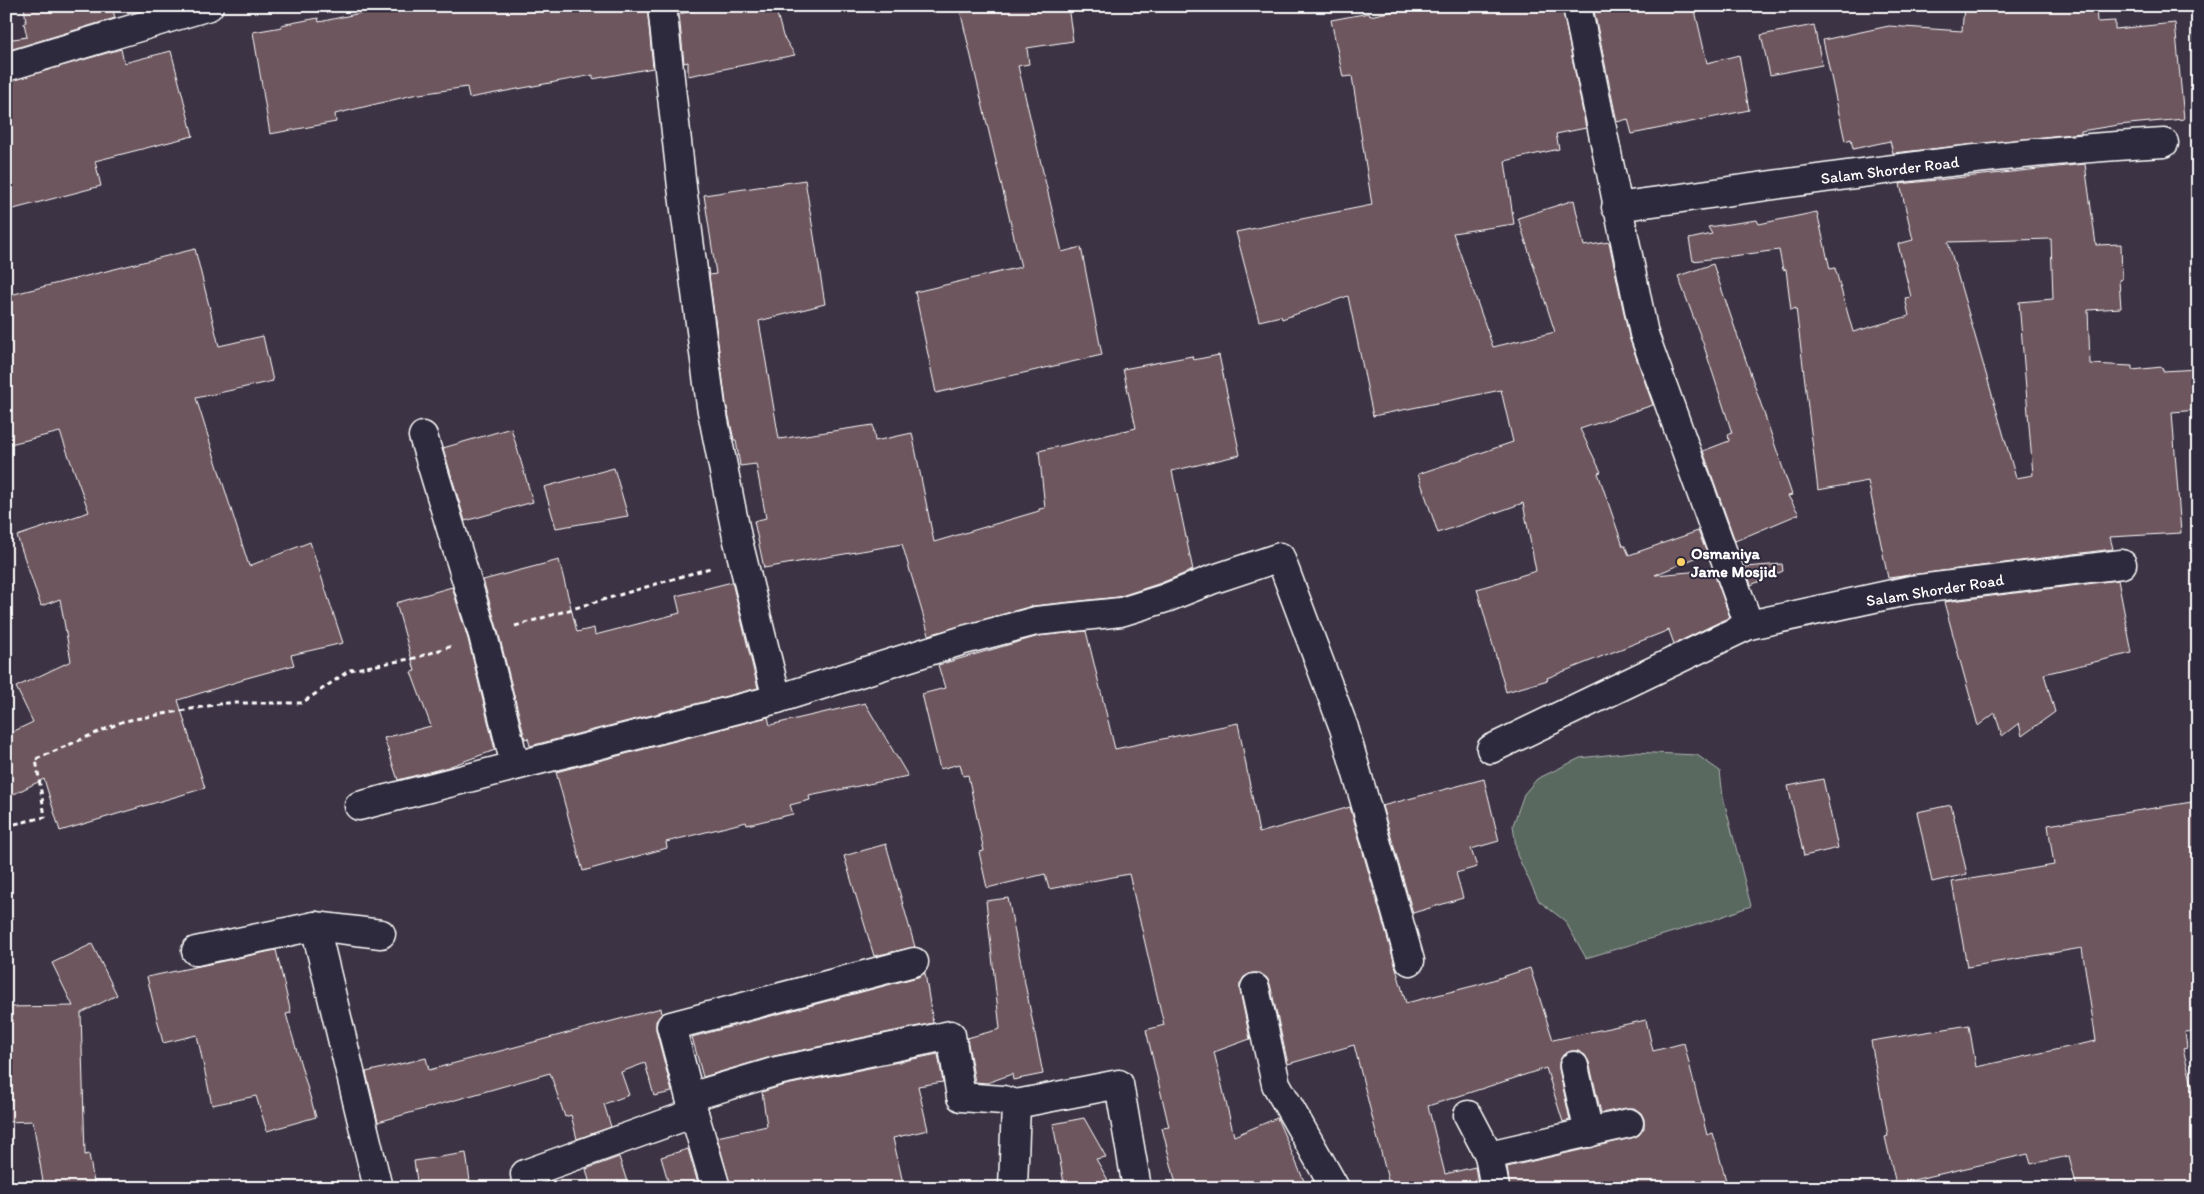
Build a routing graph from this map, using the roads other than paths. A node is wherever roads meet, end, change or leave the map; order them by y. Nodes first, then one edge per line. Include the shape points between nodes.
1 (209, 6) edge
2 (662, 6) edge
3 (1577, 6) edge
4 (6, 67) edge
5 (2164, 143) dead end
6 (1616, 206) junction
7 (423, 436) dead end
8 (2122, 564) dead end
9 (1749, 625) junction
10 (777, 699) junction
11 (1491, 749) dead end
12 (515, 765) junction
13 (359, 806) dead end
14 (315, 926) junction
15 (381, 934) dead end
16 (196, 951) dead end
17 (1410, 961) dead end
18 (914, 962) dead end
19 (1255, 988) dead end
20 (1574, 1066) dead end
21 (1016, 1104) junction
22 (692, 1105) junction
23 (1468, 1115) dead end
24 (1629, 1123) dead end
25 (1589, 1133) junction
26 (1489, 1155) junction
27 (378, 1188) edge
28 (527, 1188) edge
29 (716, 1188) edge
30 (1013, 1188) edge
31 (1137, 1188) edge
32 (1336, 1188) edge
33 (1495, 1188) edge

1 - 4 street
2 - 10 street via 682,187 712,406 742,558
3 - 6 street
5 - 6 street, Salam Shorder Road via 2094,147 1887,170
6 - 9 street via 1644,334
7 - 12 street via 483,635
8 - 9 street, Salam Shorder Road via 1911,590
9 - 11 street, Salam Shorder Road
10 - 12 street
10 - 17 street via 964,640 1036,621 1121,612 1280,558 1344,728
12 - 13 street
14 - 15 street
14 - 16 street
14 - 27 street
18 - 22 street via 672,1026
19 - 32 street via 1276,1084
20 - 25 street
21 - 22 street via 961,1097 951,1034 777,1071
21 - 30 street
21 - 31 street via 1119,1084
22 - 28 street via 524,1174
22 - 29 street
23 - 26 street
24 - 25 street
25 - 26 street
26 - 33 street

